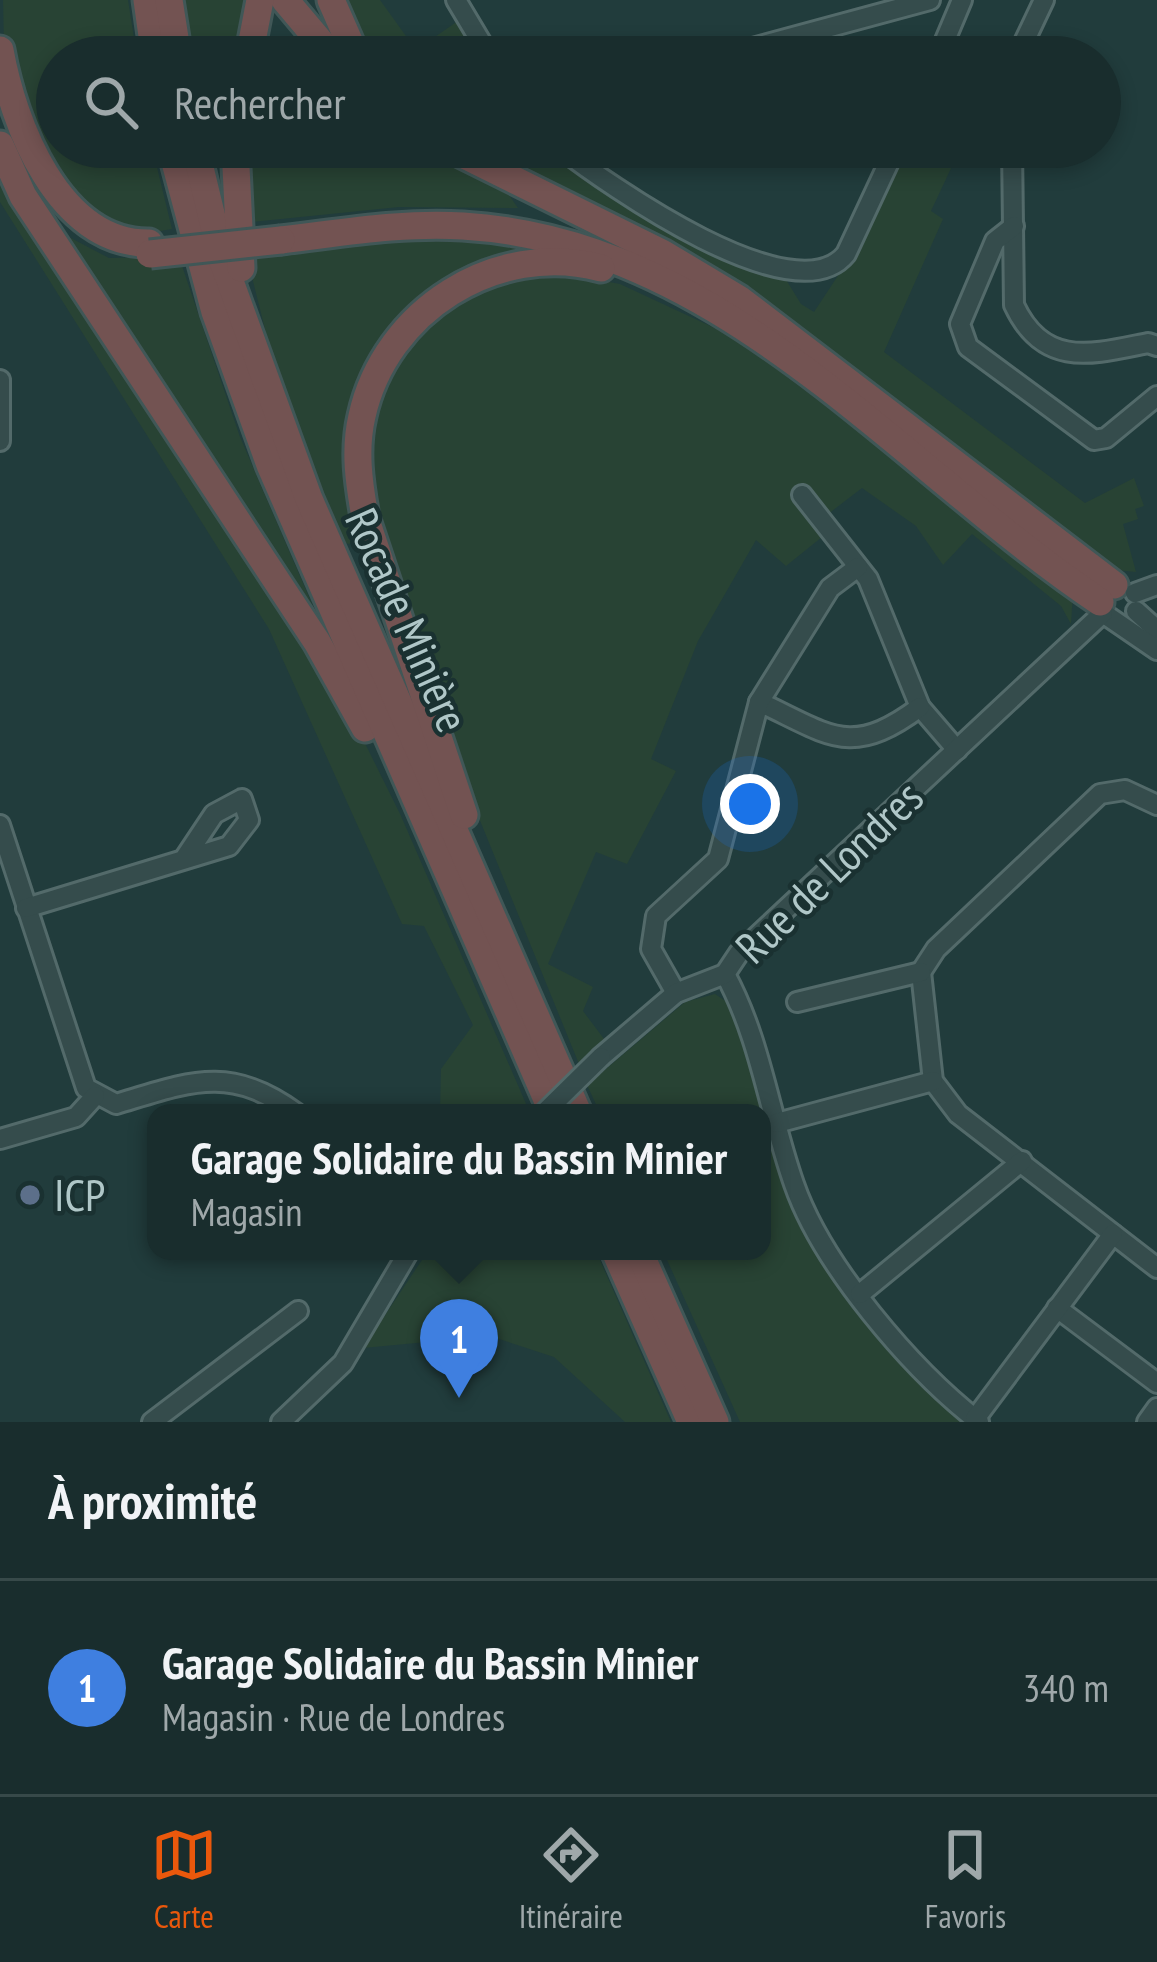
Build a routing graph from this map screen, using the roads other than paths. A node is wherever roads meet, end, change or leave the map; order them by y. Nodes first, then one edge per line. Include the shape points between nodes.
1 (146, 0) edge
2 (169, 0) edge
3 (260, 0) edge
4 (285, 0) edge
5 (331, 0) edge
6 (456, 0) edge
7 (930, 0) edge
8 (962, 0) edge
9 (1044, 0) edge
10 (152, 36) edge
11 (175, 36) edge
12 (253, 36) edge
13 (315, 36) edge
14 (347, 36) edge
15 (477, 36) edge
16 (797, 36) edge
17 (947, 36) edge
18 (1027, 36) edge
19 (0, 50) edge
20 (0, 145) edge
21 (36, 152) edge
22 (44, 168) edge
23 (177, 168) edge
24 (201, 168) edge
25 (235, 168) edge
26 (491, 168) edge
27 (589, 168) edge
28 (886, 168) edge
29 (1013, 168) edge
30 (20, 181) junction
31 (1014, 226) junction
32 (280, 234) junction
33 (645, 244) junction
34 (150, 249) junction
35 (697, 296) junction
36 (238, 308) junction
37 (1157, 346) edge
38 (830, 379) junction
39 (0, 380) edge
40 (1157, 396) edge
41 (0, 440) edge
42 (802, 494) dead end
43 (858, 567) junction
44 (1157, 585) edge
45 (1118, 604) junction
46 (1157, 631) edge
47 (1157, 650) edge
48 (759, 702) junction
49 (920, 707) junction
50 (957, 750) junction
51 (1157, 805) edge
52 (424, 823) junction
53 (0, 825) edge
54 (184, 859) junction
55 (487, 905) junction
56 (26, 908) junction
57 (921, 972) junction
58 (724, 974) junction
59 (676, 993) junction
60 (797, 1002) dead end
61 (933, 1081) junction
62 (95, 1096) junction
63 (281, 1104) edge
64 (544, 1104) edge
65 (557, 1104) edge
66 (574, 1104) edge
67 (777, 1123) junction
68 (0, 1139) edge
69 (1022, 1161) junction
70 (1113, 1234) junction
71 (404, 1260) edge
72 (619, 1260) edge
73 (644, 1260) edge
74 (1157, 1268) edge
75 (860, 1294) junction
76 (1057, 1308) junction
77 (298, 1311) dead end
78 (1157, 1383) edge
79 (1157, 1408) edge
80 (977, 1420) edge
81 (152, 1422) edge
82 (281, 1422) edge
83 (691, 1422) edge
84 (715, 1422) edge
85 (1147, 1422) edge

1 - 10 highway
2 - 11 highway
3 - 12 highway
4 - 13 highway
5 - 14 highway
6 - 15 street
7 - 16 street
8 - 17 street
9 - 18 street
19 - 21 highway
20 - 30 highway
22 - 34 highway via 92,224
23 - 52 highway, Rocade Minière via 236,376
24 - 36 highway, Rocade Minière
25 - 36 highway via 244,300
26 - 33 highway
27 - 28 street via 763,266 793,273 826,272 846,254
29 - 31 street
30 - 34 highway via 94,245 119,254
30 - 52 highway
31 - 37 street via 1021,320 1079,357
31 - 40 street via 995,241 960,324 968,347 1094,440
32 - 33 highway via 466,212
32 - 34 highway, bridge
32 - 35 highway via 417,226 514,232 592,250
33 - 38 highway via 739,299
35 - 38 highway
35 - 55 highway via 592,266 510,266 432,304 397,339 370,388 358,447 365,517 489,882
36 - 55 highway, Rocade Minière via 308,500
38 - 45 highway
39 - 41 street
42 - 43 street
43 - 48 street via 830,588
43 - 49 street
44 - 45 street, Rue de Londres
45 - 46 street
45 - 47 street
45 - 50 street, Rue de Londres
48 - 49 street via 848,741
48 - 59 street via 718,859 651,927 651,949
49 - 50 street
50 - 58 street, Rue de Londres
51 - 57 street via 1126,790 1100,794
52 - 64 highway, Rocade Minière
53 - 56 street
54 - 54 street via 237,841 249,820 242,799 214,814
54 - 56 street
55 - 66 highway, Rocade Minière
56 - 62 street via 80,1078
57 - 60 street
57 - 61 street
58 - 59 street, Rue de Londres
58 - 67 street via 749,1024
59 - 65 street, Rue de Londres, bridge
61 - 67 street
61 - 69 street via 958,1114
62 - 63 street via 116,1104 214,1079 244,1082
62 - 68 street via 76,1117
67 - 75 street via 804,1208
69 - 70 street
69 - 75 street
70 - 74 street
70 - 76 street
71 - 82 street via 343,1363
72 - 83 highway
73 - 84 highway
75 - 80 street
76 - 78 street
76 - 80 street
77 - 81 street
79 - 85 street

